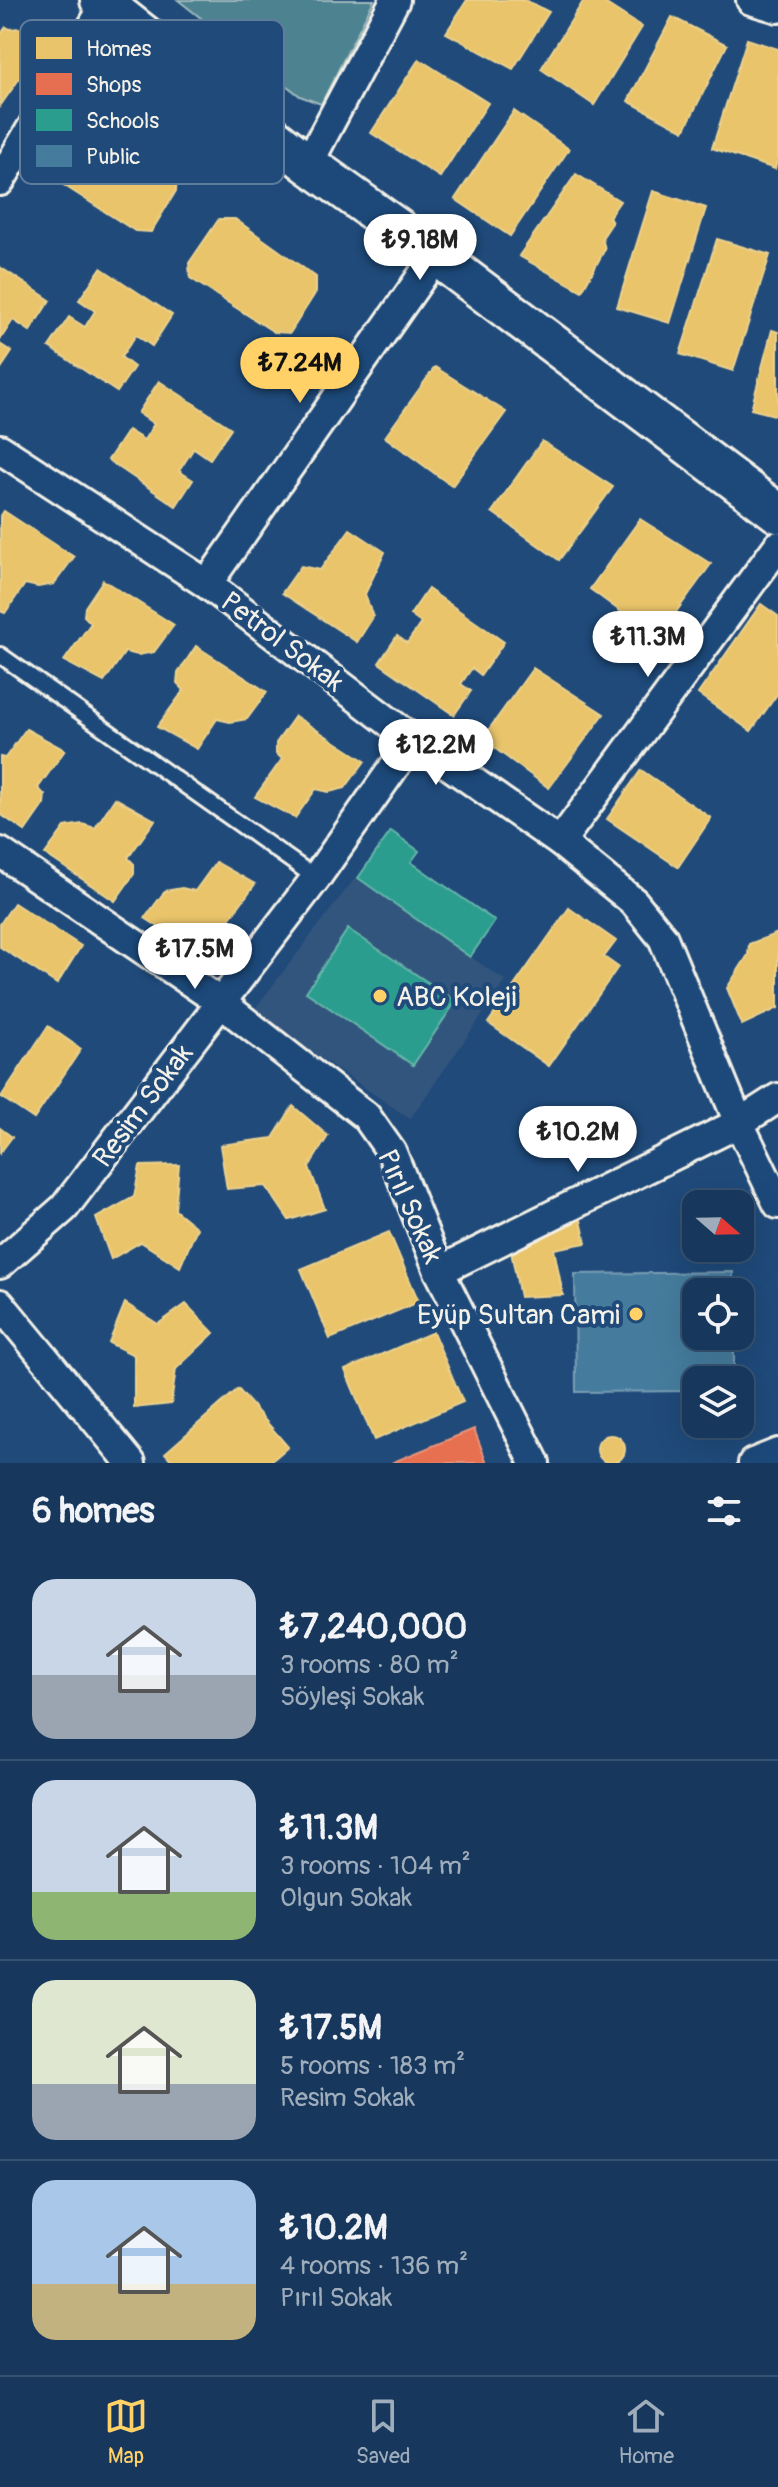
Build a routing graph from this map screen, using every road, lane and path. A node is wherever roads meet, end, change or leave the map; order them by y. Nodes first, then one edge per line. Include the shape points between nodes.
1 (395, 0) edge
2 (751, 0) edge
3 (105, 1) edge
4 (778, 8) edge
5 (94, 20) edge
6 (129, 20) edge
7 (284, 145) edge
8 (20, 147) edge
9 (308, 164) junction
10 (0, 181) edge
11 (436, 256) junction
12 (0, 449) edge
13 (778, 513) edge
14 (778, 546) edge
15 (207, 584) junction
16 (0, 655) edge
17 (413, 740) junction
18 (560, 842) junction
19 (0, 852) edge
20 (316, 878) junction
21 (220, 1002) junction
22 (778, 1098) edge
23 (739, 1123) junction
24 (778, 1204) edge
25 (0, 1264) edge
26 (439, 1271) junction
27 (0, 1304) edge
28 (778, 1453) edge
29 (131, 1463) edge
30 (535, 1463) edge
31 (753, 1463) edge

1 - 9 street
2 - 4 street
3 - 5 street
3 - 6 main road
7 - 9 main road
8 - 10 street
9 - 11 main road
11 - 13 main road
11 - 15 street
12 - 15 street, Petrol Sokak
14 - 18 street
15 - 17 street, Petrol Sokak
16 - 20 lane
17 - 18 street, Petrol Sokak
17 - 20 street, Resim Sokak
18 - 23 street, Petrol Sokak via 634,902 663,938
19 - 21 street, Pırıl Sokak
20 - 21 street, Resim Sokak
21 - 25 street, Resim Sokak via 64,1208
21 - 26 street, Pırıl Sokak via 366,1116 392,1153
22 - 23 street
23 - 24 street, Petrol Sokak
23 - 26 street
26 - 30 street, Pırıl Sokak
27 - 29 street
28 - 31 street

